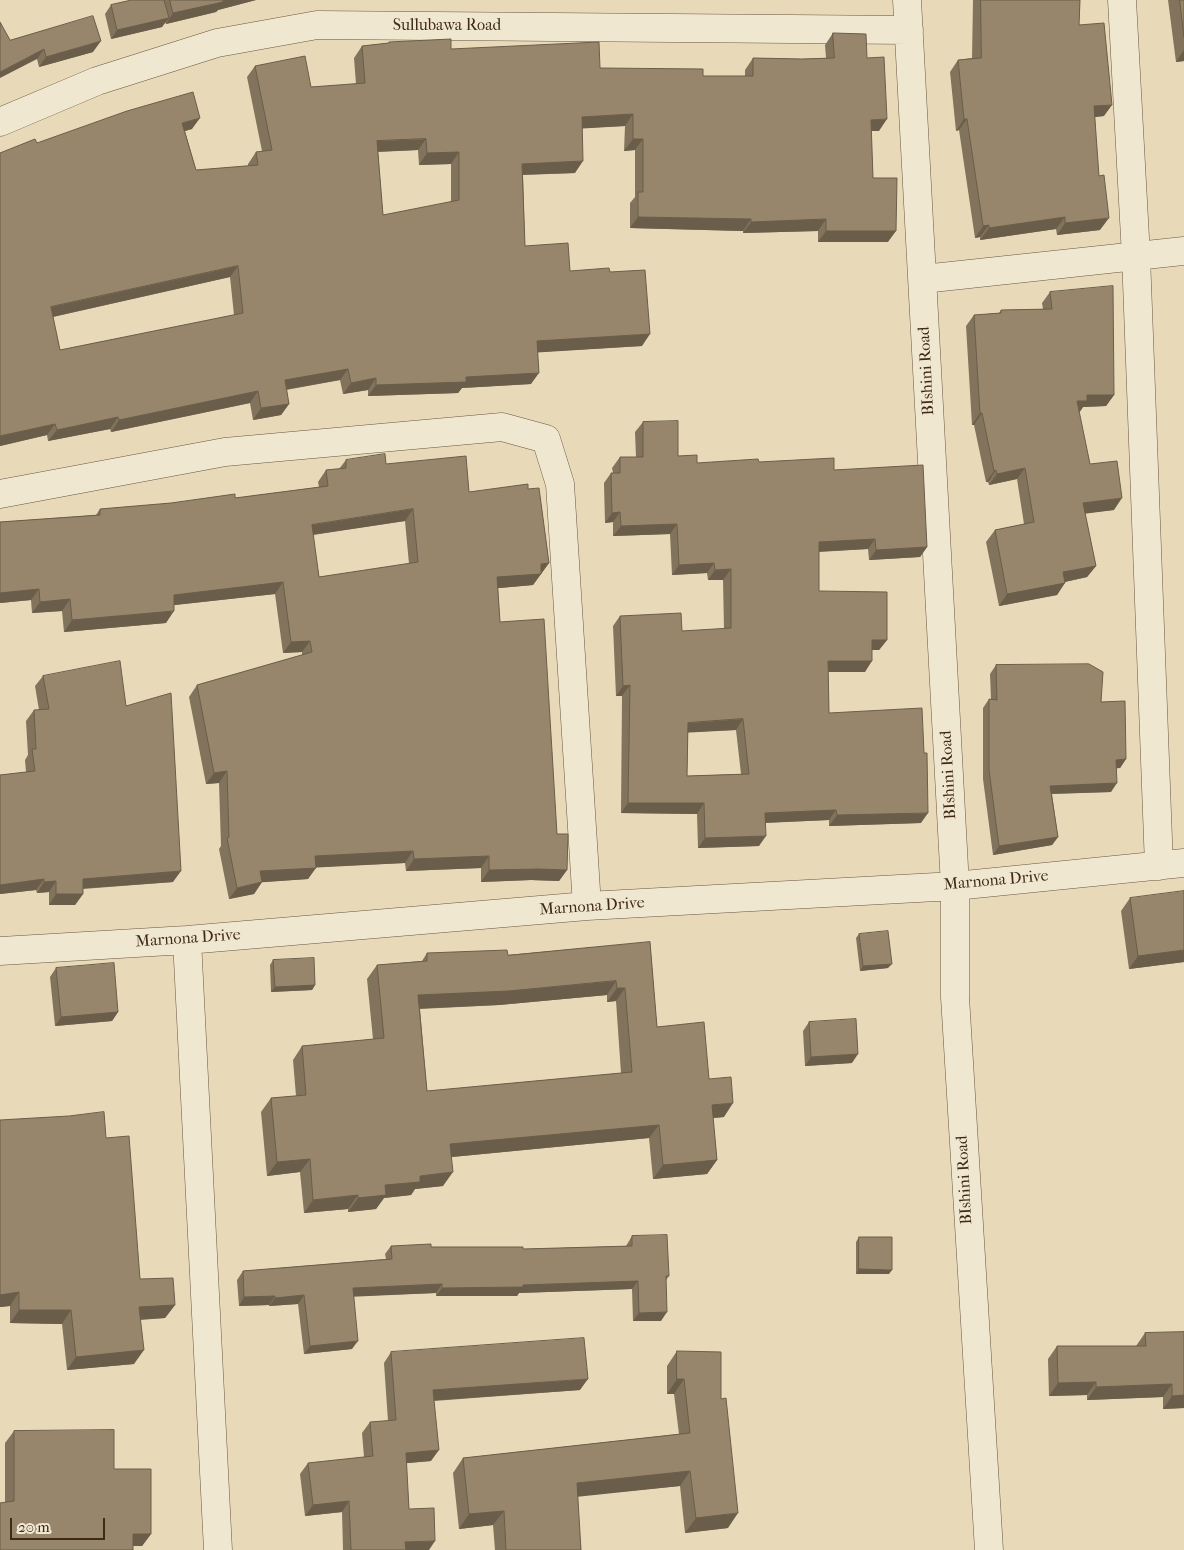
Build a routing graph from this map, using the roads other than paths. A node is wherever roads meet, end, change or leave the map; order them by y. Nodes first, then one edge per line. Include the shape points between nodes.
1 (907, 0) edge
2 (1122, 0) edge
3 (909, 30) junction
4 (0, 122) edge
5 (1184, 251) edge
6 (1136, 256) junction
7 (923, 279) junction
8 (0, 494) edge
9 (1171, 864) edge
10 (955, 886) junction
11 (587, 906) junction
12 (186, 940) junction
13 (0, 951) edge
14 (218, 1550) edge
15 (989, 1550) edge

1 - 3 street, BIshini Road
2 - 6 street
3 - 4 street, Sullubawa Road via 317,25 217,43 97,81
3 - 7 street, BIshini Road
5 - 6 street
6 - 7 street
6 - 9 street
7 - 10 street, BIshini Road
8 - 11 street via 225,452 502,427 546,439 560,484
9 - 10 street, Marnona Drive
10 - 11 street, Marnona Drive
10 - 15 street, BIshini Road via 955,997
11 - 12 street, Marnona Drive
12 - 13 street, Marnona Drive
12 - 14 street

